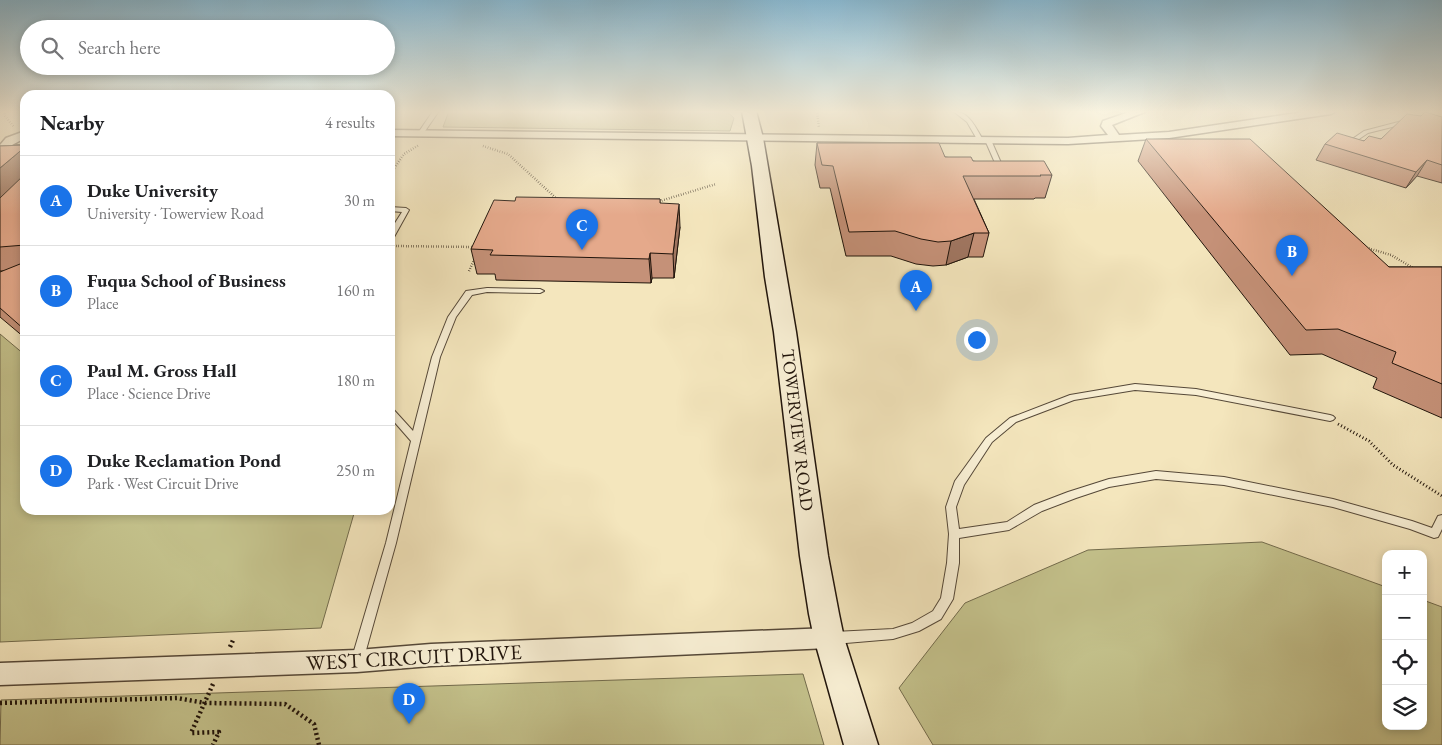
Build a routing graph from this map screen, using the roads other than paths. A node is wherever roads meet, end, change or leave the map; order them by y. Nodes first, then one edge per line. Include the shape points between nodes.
1 (7, 146) edge
2 (755, 146) edge
3 (987, 146) edge
4 (20, 149) edge
5 (999, 179) edge
6 (395, 209) edge
7 (395, 228) edge
8 (540, 291) dead end
9 (395, 417) edge
10 (1330, 418) road end
11 (416, 441) junction
12 (1442, 519) edge
13 (954, 534) junction
14 (1438, 536) edge
15 (829, 638) junction
16 (357, 661) junction
17 (0, 674) edge
18 (861, 745) edge

1 - 4 street
2 - 15 street, TOWERVIEW ROAD via 785,332 814,556
3 - 5 lane via 1005,179
6 - 7 lane via 406,210
8 - 11 lane via 468,292 452,317 436,357
9 - 11 lane
10 - 13 lane via 1196,392 1135,388 1073,397 1013,420 989,440 959,484 951,507
11 - 16 lane
12 - 14 lane
13 - 14 lane via 1009,526 1038,508 1072,495 1110,482 1156,475 1224,480 1332,503 1412,525
13 - 15 lane via 947,599 937,615 893,634
15 - 16 street, WEST CIRCUIT DRIVE
15 - 18 street, TOWERVIEW ROAD
16 - 17 street, WEST CIRCUIT DRIVE

